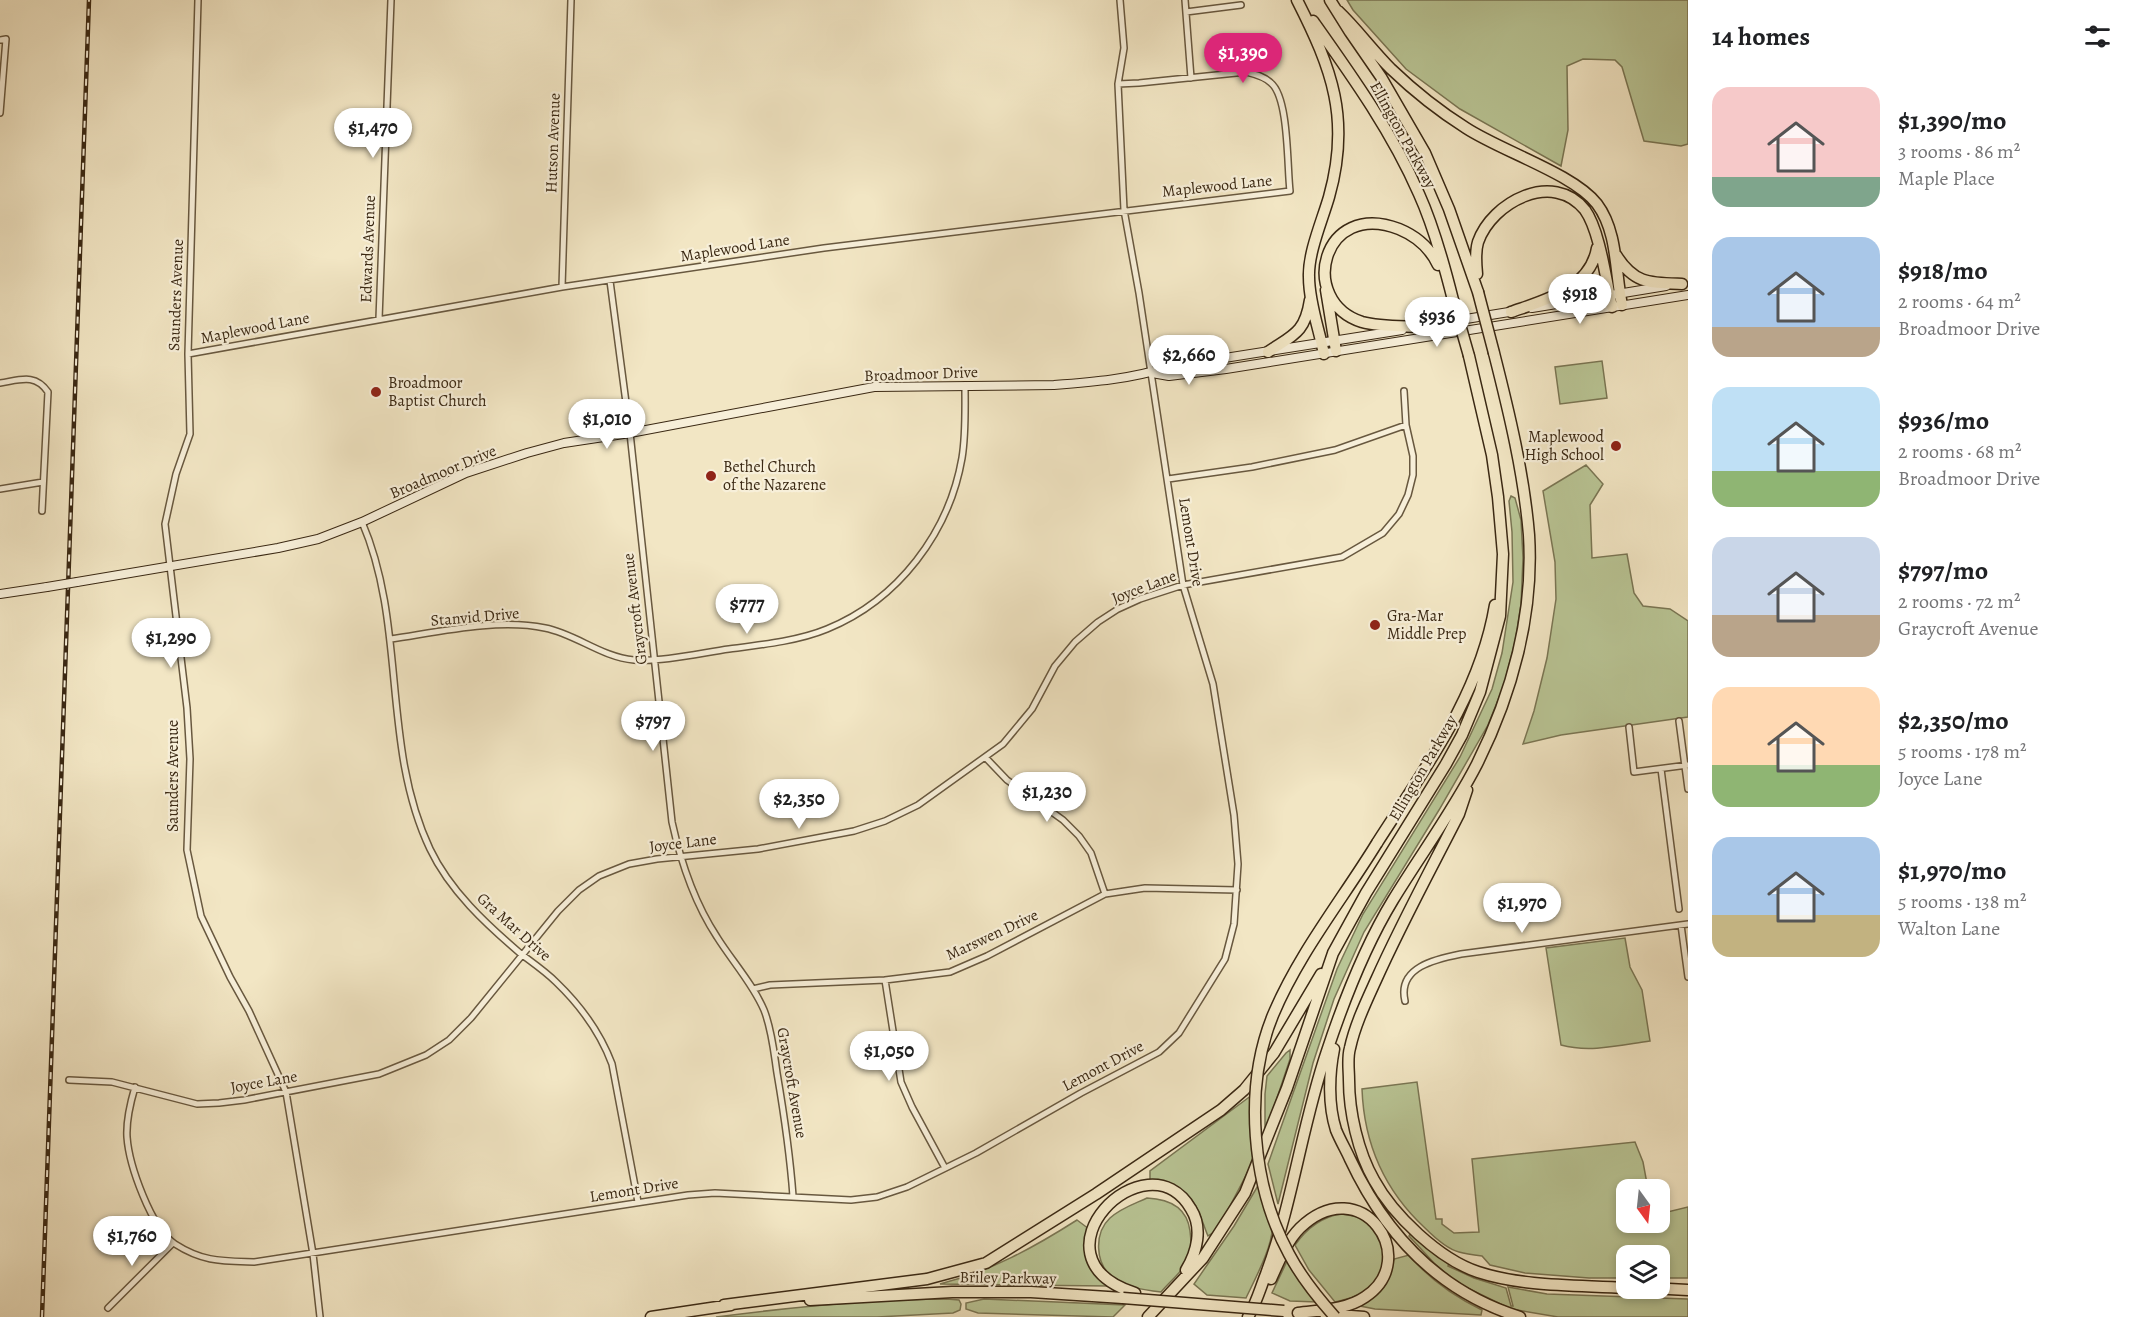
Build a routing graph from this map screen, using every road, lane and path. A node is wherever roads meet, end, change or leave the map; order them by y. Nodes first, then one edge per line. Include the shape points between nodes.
1 (198, 0) edge
2 (391, 0) edge
3 (571, 0) edge
4 (1120, 0) edge
5 (1185, 0) edge
6 (1298, 0) edge
7 (1330, 0) edge
8 (1241, 5) dead end
9 (1338, 11) junction
10 (1186, 12) junction
11 (3, 39) edge
12 (1191, 78) junction
13 (1118, 84) junction
14 (0, 113) edge
15 (1124, 210) junction
16 (1597, 242) junction
17 (1614, 252) junction
18 (1325, 278) junction
19 (610, 281) junction
20 (1685, 283) edge
21 (562, 288) junction
22 (1478, 292) junction
23 (1311, 294) junction
24 (1688, 295) edge
25 (1454, 300) junction
26 (1615, 301) junction
27 (1511, 312) junction
28 (379, 319) junction
29 (1421, 327) junction
30 (1334, 346) junction
31 (1323, 348) junction
32 (1268, 352) junction
33 (188, 354) junction
34 (1151, 372) junction
35 (0, 383) edge
36 (965, 385) junction
37 (1404, 391) dead end
38 (1406, 425) junction
39 (630, 433) junction
40 (1168, 479) junction
41 (43, 482) junction
42 (0, 489) edge
43 (42, 511) dead end
44 (362, 522) junction
45 (1503, 554) junction
46 (169, 568) junction
47 (1183, 585) junction
48 (0, 594) edge
49 (391, 639) junction
50 (654, 659) junction
51 (1679, 721) dead end
52 (1629, 727) dead end
53 (985, 757) junction
54 (1477, 763) junction
55 (1686, 765) edge
56 (1660, 769) junction
57 (1688, 789) edge
58 (679, 856) junction
59 (1237, 890) junction
60 (1105, 894) junction
61 (1679, 909) dead end
62 (1685, 925) edge
63 (1333, 953) junction
64 (522, 954) junction
65 (1688, 977) edge
66 (885, 980) junction
67 (753, 989) junction
68 (1405, 1001) dead end
69 (1338, 1022) junction
70 (69, 1080) dead end
71 (135, 1087) junction
72 (286, 1092) junction
73 (945, 1168) junction
74 (793, 1196) junction
75 (638, 1203) junction
76 (173, 1243) junction
77 (313, 1254) junction
78 (1616, 1287) edge
79 (1175, 1288) junction
80 (1670, 1289) edge
81 (1688, 1290) edge
82 (1168, 1301) junction
83 (724, 1305) junction
84 (108, 1308) dead end
85 (1299, 1312) junction
86 (1250, 1314) edge
87 (320, 1317) edge
88 (651, 1317) edge
89 (1148, 1317) edge
90 (1335, 1317) edge
91 (1364, 1317) edge
92 (1520, 1317) edge

1 - 33 street, Saunders Avenue
2 - 28 street, Edwards Avenue
3 - 21 street, Hutson Avenue
4 - 13 street, Lemont Drive via 1124,48
5 - 10 street
6 - 23 highway via 1328,66 1339,118 1336,168 1309,268
6 - 25 highway, Ellington Parkway via 1355,80 1406,166 1429,219
7 - 9 highway, Ellington Parkway
8 - 10 street
9 - 17 highway via 1390,68 1433,105 1474,133 1586,192 1603,214
9 - 22 highway, Ellington Parkway via 1425,153
10 - 12 street
11 - 14 street
12 - 13 street
12 - 15 street, Maplewood Lane via 1246,72 1272,83 1281,98 1284,115 1290,191
13 - 15 street, Lemont Drive
15 - 19 street, Maplewood Lane via 824,248
15 - 34 street, Lemont Drive
16 - 22 highway via 1590,218 1573,199 1540,192 1518,199 1493,218 1478,244
16 - 26 highway
16 - 27 highway via 1589,269 1576,283
17 - 20 highway via 1628,272 1643,281
17 - 26 highway
18 - 25 highway via 1329,249 1341,234 1359,225 1385,225 1411,235 1428,249
18 - 29 highway via 1329,294 1354,318
18 - 30 highway
19 - 21 street, Maplewood Lane
19 - 39 street, Graycroft Avenue
20 - 26 main road, Broadmoor Drive
21 - 28 street, Maplewood Lane
22 - 54 highway, Ellington Parkway, bridge via 1514,438 1529,537 1529,580 1526,616 1514,668
23 - 31 highway
23 - 32 highway via 1302,327
24 - 26 main road, Broadmoor Drive
25 - 45 highway, Ellington Parkway, bridge via 1492,454
26 - 27 main road, Broadmoor Drive
26 - 30 main road, Broadmoor Drive
27 - 29 main road, Broadmoor Drive
28 - 33 street, Maplewood Lane
29 - 30 main road, Broadmoor Drive
30 - 31 main road, Broadmoor Drive
31 - 32 main road, Broadmoor Drive
31 - 34 main road, Broadmoor Drive via 1169,376
32 - 34 main road, Broadmoor Drive
33 - 46 street, Saunders Avenue via 190,434 165,524
34 - 36 main road, Broadmoor Drive via 1054,385
34 - 40 street, Lemont Drive
35 - 41 street via 34,379 48,392
36 - 39 main road, Broadmoor Drive via 874,387
36 - 50 street, Stanvid Drive via 962,457 948,508 933,540 910,570 880,597 826,630 764,645
37 - 38 street, Joyce Lane
38 - 40 street via 1335,450
38 - 47 street, Joyce Lane via 1413,475 1399,514 1383,533 1342,557
39 - 44 main road, Broadmoor Drive via 564,443 494,462
39 - 50 street, Graycroft Avenue
40 - 47 street, Lemont Drive
41 - 42 street
41 - 43 street
44 - 46 main road, Broadmoor Drive via 301,544
44 - 49 street, Gra Mar Drive via 382,579
45 - 63 highway, Ellington Parkway via 1500,616 1471,714 1446,764
45 - 90 highway, bridge via 1480,664 1459,712 1299,962 1273,1016 1262,1057 1255,1142 1271,1215 1290,1257
46 - 48 main road, Broadmoor Drive, bridge
46 - 72 street, Saunders Avenue via 187,708 187,850 192,878 201,916
47 - 53 street, Joyce Lane via 1118,609 1091,628 1055,666 1013,735
47 - 59 street, Lemont Drive via 1213,684 1234,815
49 - 50 street, Stanvid Drive via 484,627 528,626 560,633 612,656
49 - 64 street, Gra Mar Drive via 403,754 420,826 445,876 466,903
50 - 58 street, Graycroft Avenue
51 - 55 street
52 - 56 street via 1634,772
53 - 58 street, Joyce Lane via 918,805 885,821 854,831 758,849
53 - 60 street via 1007,780 1079,836 1091,853
54 - 69 highway, Ellington Parkway via 1392,902 1357,970
54 - 78 highway via 1459,814 1383,964 1349,1050 1349,1093 1355,1132 1374,1180 1390,1204 1448,1257 1476,1271 1513,1281
55 - 56 street
55 - 57 street
56 - 61 street
58 - 64 street, Joyce Lane via 629,864 599,876 565,904
58 - 67 street, Graycroft Avenue via 706,920
59 - 60 street, Marswen Drive via 1145,888
59 - 73 street, Lemont Drive via 1226,959 1179,1033 1159,1052
60 - 66 street, Marswen Drive via 950,972
62 - 65 street
62 - 68 street via 1440,958 1412,972 1406,981
63 - 79 highway, Ellington Parkway via 1287,1088 1245,1193 1203,1258
63 - 83 highway via 1275,1053 1244,1090 1221,1110 1096,1194 986,1263 927,1279
64 - 72 street, Joyce Lane via 471,1018 449,1040 426,1055 379,1074
64 - 75 street, Gra Mar Drive via 579,1006 604,1044 612,1064
66 - 67 street, Marswen Drive
66 - 73 street via 900,1082
67 - 74 street, Graycroft Avenue via 765,1011 771,1036
69 - 86 highway, Ellington Parkway via 1324,1061 1278,1242
69 - 92 highway via 1330,1094 1336,1130 1377,1208 1439,1277 1471,1298
70 - 71 street, Joyce Lane
71 - 72 street, Joyce Lane via 196,1104
71 - 76 street, Lemont Drive via 127,1137 133,1168 146,1202
72 - 77 street, Saunders Avenue
73 - 74 street, Lemont Drive via 907,1188 877,1197 851,1200
74 - 75 street, Lemont Drive via 715,1194
75 - 77 street, Lemont Drive
76 - 77 street, Lemont Drive via 212,1261 254,1262
76 - 84 street
77 - 87 street, Saunders Avenue
79 - 82 highway, bridge via 1195,1250 1198,1234 1187,1202 1159,1186 1136,1187 1120,1194 1095,1220 1090,1243 1092,1256 1102,1275 1113,1285
79 - 89 highway, Ellington Parkway
80 - 81 highway
82 - 83 highway, Briley Parkway, bridge via 1031,1292 952,1292
82 - 85 highway, Briley Parkway, bridge
83 - 88 highway, Briley Parkway
85 - 86 highway via 1352,1304 1379,1284 1387,1266 1388,1250 1379,1227 1367,1216 1334,1210 1308,1222 1292,1238
85 - 91 highway, Briley Parkway

